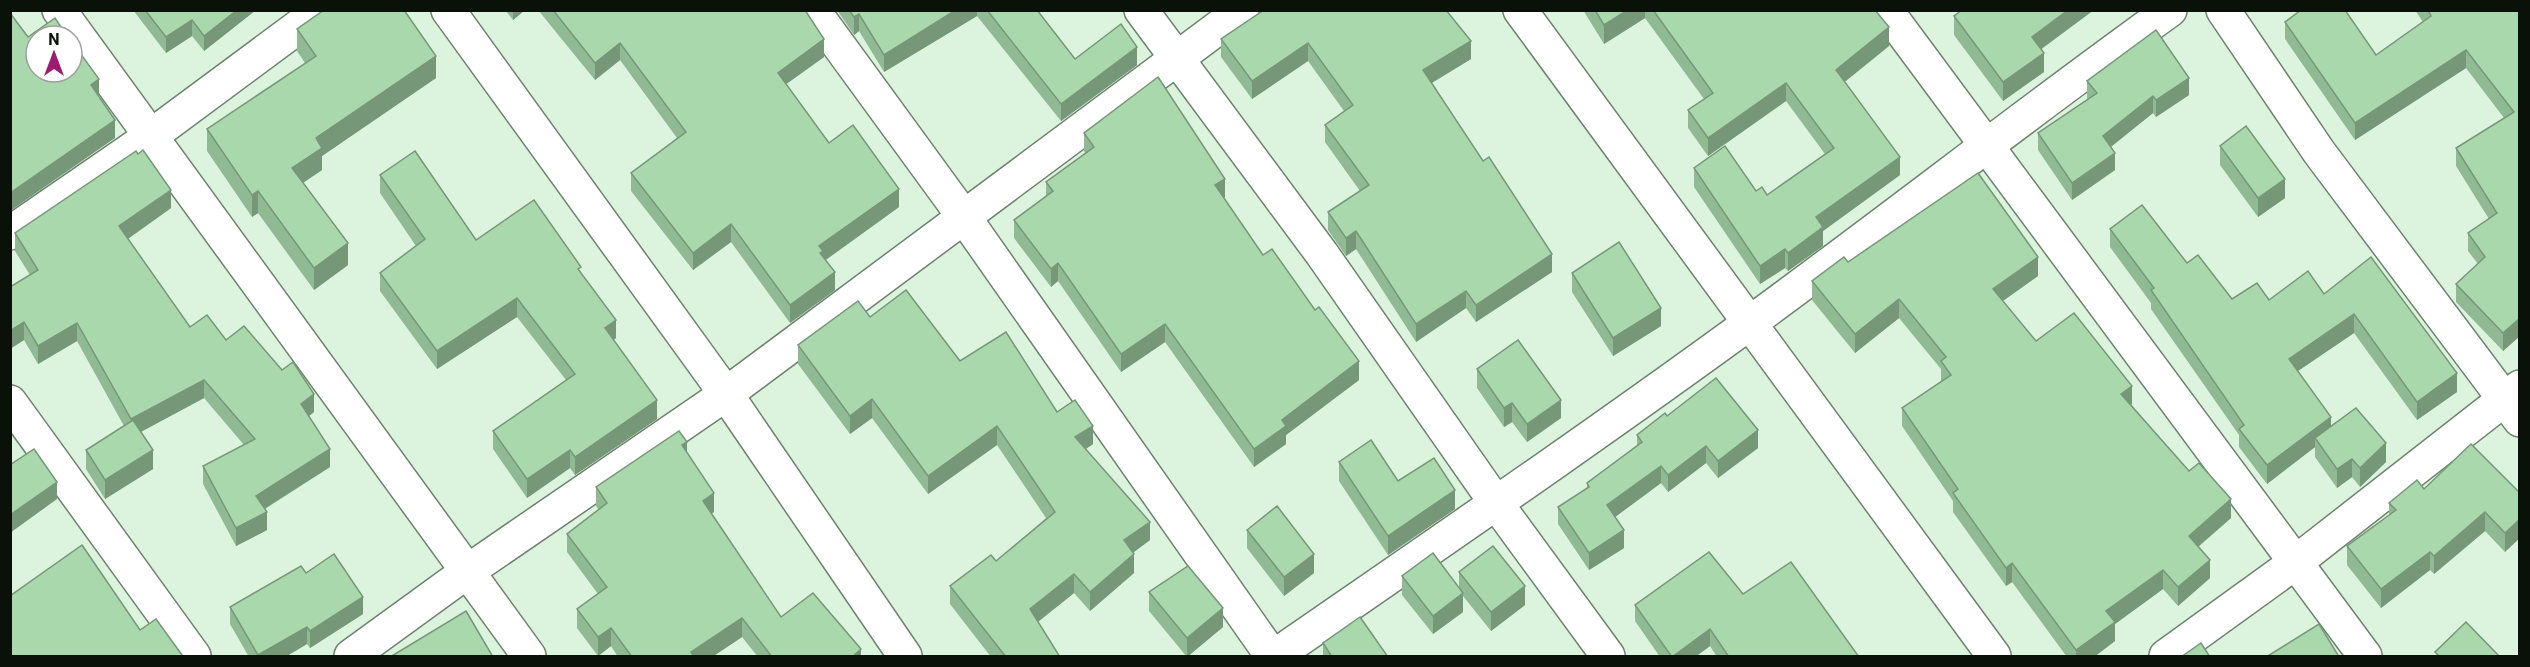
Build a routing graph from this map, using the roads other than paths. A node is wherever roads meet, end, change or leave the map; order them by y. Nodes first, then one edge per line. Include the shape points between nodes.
1 (58, 10) edge
2 (321, 10) edge
3 (447, 10) edge
4 (813, 10) edge
5 (1141, 10) edge
6 (1242, 10) edge
7 (1520, 10) edge
8 (1886, 10) edge
9 (2170, 10) edge
10 (2223, 10) edge
11 (1176, 59) junction
12 (151, 136) junction
13 (1986, 148) junction
14 (964, 217) junction
15 (10, 233) edge
16 (1749, 323) junction
17 (726, 394) junction
18 (10, 402) edge
19 (2514, 402) edge
20 (1496, 503) junction
21 (2296, 562) junction
22 (468, 571) junction
23 (194, 657) edge
24 (351, 657) edge
25 (529, 657) edge
26 (905, 657) edge
27 (1273, 657) edge
28 (1608, 657) edge
29 (1994, 657) edge
30 (2166, 657) edge
31 (2365, 657) edge

1 - 12 street
2 - 12 street
3 - 17 street
4 - 14 street
5 - 11 street
6 - 11 street
7 - 16 street
8 - 13 street
9 - 13 street via 2052,94
10 - 19 street via 2319,152
11 - 14 street
11 - 20 street via 1322,254
12 - 15 street
12 - 22 street
13 - 16 street
13 - 21 street
14 - 17 street
14 - 27 street
16 - 20 street
16 - 29 street
17 - 22 street
17 - 26 street
18 - 23 street
19 - 21 street
20 - 27 street
20 - 28 street
21 - 30 street
21 - 31 street
22 - 24 street
22 - 25 street

